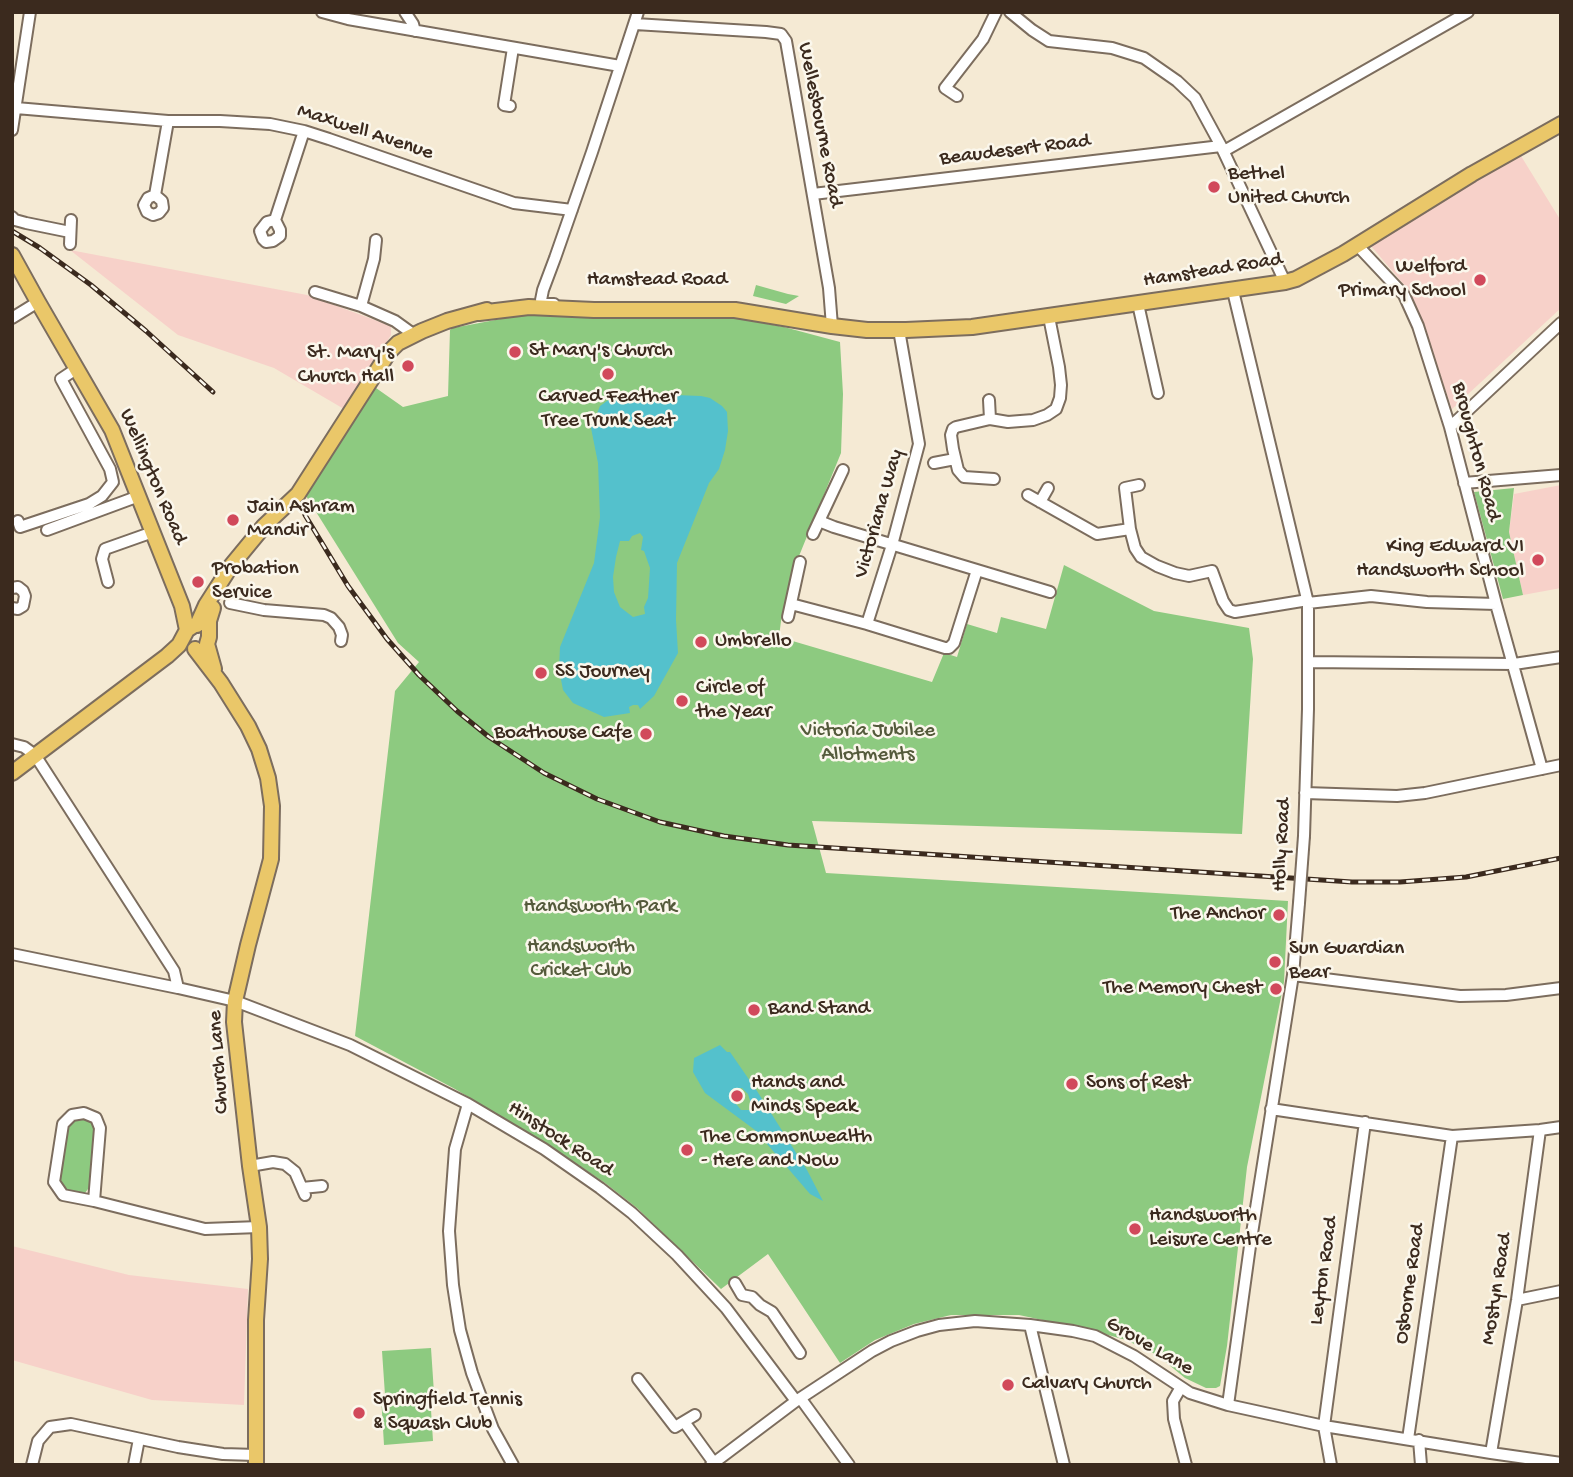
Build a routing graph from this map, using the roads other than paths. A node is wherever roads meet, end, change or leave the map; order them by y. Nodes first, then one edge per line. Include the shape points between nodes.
1 (30, 12) edge
2 (322, 12) edge
3 (405, 12) edge
4 (638, 12) edge
5 (996, 12) edge
6 (1010, 12) edge
7 (1468, 12) edge
8 (353, 16) edge
9 (635, 24) junction
10 (415, 31) junction
11 (513, 48) junction
12 (620, 66) junction
13 (957, 96) dead end
14 (510, 106) dead end
15 (16, 108) junction
16 (168, 121) junction
17 (1561, 124) edge
18 (12, 130) edge
19 (303, 131) junction
20 (1222, 149) junction
21 (813, 194) junction
22 (155, 195) dead end
23 (572, 210) junction
24 (12, 217) edge
25 (275, 220) dead end
26 (376, 240) dead end
27 (70, 244) dead end
28 (1357, 245) junction
29 (14, 261) edge
30 (1285, 282) junction
31 (1233, 291) junction
32 (315, 292) dead end
33 (38, 302) junction
34 (551, 304) junction
35 (1138, 304) junction
36 (360, 306) junction
37 (1049, 317) junction
38 (12, 318) edge
39 (1561, 323) edge
40 (832, 326) junction
41 (899, 330) junction
42 (413, 334) junction
43 (76, 369) junction
44 (1158, 393) dead end
45 (989, 400) dead end
46 (990, 419) junction
47 (1450, 427) junction
48 (955, 459) junction
49 (934, 463) dead end
50 (843, 470) dead end
51 (1561, 475) edge
52 (994, 479) dead end
53 (1464, 483) junction
54 (1139, 485) dead end
55 (1048, 488) dead end
56 (1028, 495) dead end
57 (139, 496) junction
58 (1040, 502) junction
59 (18, 521) dead end
60 (819, 521) junction
61 (1130, 529) junction
62 (47, 530) dead end
63 (153, 532) junction
64 (813, 534) dead end
65 (892, 545) junction
66 (800, 562) dead end
67 (977, 570) junction
68 (108, 582) dead end
69 (12, 588) edge
70 (1050, 592) dead end
71 (1308, 602) junction
72 (230, 603) dead end
73 (791, 604) junction
74 (1496, 604) junction
75 (12, 608) edge
76 (788, 617) dead end
77 (867, 624) junction
78 (196, 637) junction
79 (341, 641) dead end
80 (1561, 657) edge
81 (1308, 662) junction
82 (1514, 664) junction
83 (12, 744) edge
84 (35, 755) junction
85 (1561, 765) edge
86 (1542, 769) junction
87 (12, 773) edge
88 (1306, 793) junction
89 (12, 954) edge
90 (1293, 975) junction
91 (178, 988) junction
92 (1561, 988) edge
93 (235, 1001) junction
94 (468, 1104) junction
95 (1271, 1109) junction
96 (1365, 1122) junction
97 (1561, 1127) edge
98 (1540, 1130) junction
99 (1452, 1136) junction
100 (250, 1166) junction
101 (322, 1186) dead end
102 (94, 1200) junction
103 (258, 1227) junction
104 (735, 1283) dead end
105 (1561, 1291) edge
106 (742, 1295) junction
107 (1517, 1300) junction
108 (726, 1308) junction
109 (1030, 1325) junction
110 (800, 1353) dead end
111 (638, 1379) dead end
112 (1181, 1387) junction
113 (799, 1400) junction
114 (1228, 1405) junction
115 (695, 1415) dead end
116 (685, 1423) junction
117 (1324, 1426) junction
118 (139, 1439) junction
119 (1414, 1439) junction
120 (1491, 1453) junction
121 (256, 1460) edge
122 (712, 1464) edge
123 (1559, 1464) edge
124 (32, 1465) edge
125 (134, 1465) edge
126 (513, 1465) edge
127 (849, 1465) edge
128 (1064, 1465) edge
129 (1186, 1465) edge
130 (1331, 1465) edge
131 (1422, 1465) edge

1 - 15 street
2 - 8 street
3 - 10 street
4 - 9 street
5 - 13 street via 983,39 945,88
6 - 20 street via 1049,41 1112,48 1144,58 1195,98
7 - 20 street
8 - 10 street
9 - 12 street
9 - 21 street, Wellesbourne Road via 781,34 786,41
10 - 11 street
11 - 12 street
11 - 14 street via 504,105
12 - 23 street
15 - 16 street, Maxwell Avenue
15 - 18 street
16 - 19 street, Maxwell Avenue via 271,124
16 - 22 street
17 - 28 main road, Hamstead Road
19 - 23 street, Maxwell Avenue via 514,203
19 - 25 street
20 - 21 street, Beaudesert Road
20 - 30 street
21 - 40 street, Wellesbourne Road
23 - 34 street via 543,290
24 - 27 street via 38,226 71,226
26 - 36 street
28 - 30 main road, Hamstead Road
28 - 47 street, Broughton Road via 1404,295
29 - 33 main road, Wellington Road
30 - 31 main road, Hamstead Road
31 - 35 main road, Hamstead Road
31 - 71 street, Holly Road
32 - 36 street
33 - 38 street
33 - 43 main road, Wellington Road
34 - 40 main road, Hamstead Road via 741,302
34 - 42 main road, Hamstead Road via 505,305
35 - 37 main road, Hamstead Road
35 - 44 street
36 - 42 street
37 - 41 main road, Hamstead Road
37 - 46 street via 1061,385 1056,409 1032,420
39 - 47 street
40 - 41 main road, Hamstead Road
41 - 65 street, Victoriana Way via 919,444
42 - 78 main road, Hamstead Road via 389,352 298,494 231,566 206,605
43 - 57 main road, Wellington Road via 112,430
43 - 59 street, Wellington Road via 61,379 113,482 89,504 20,527
45 - 46 street
46 - 48 street via 953,429
47 - 53 street, Broughton Road
48 - 49 street
48 - 52 street via 964,477
50 - 60 street
51 - 53 street
53 - 74 street, Broughton Road
54 - 61 street via 1125,488
55 - 58 street
56 - 58 street
57 - 62 street
57 - 63 main road, Wellington Road
58 - 61 street via 1097,534
60 - 64 street
60 - 65 street
61 - 71 street via 1141,557 1157,566 1189,576 1212,571 1229,610
63 - 68 street via 105,549 102,559
63 - 78 main road, Wellington Road
65 - 67 street
65 - 77 street, Victoriana Way
66 - 73 street
67 - 70 street
67 - 77 street via 949,648
69 - 75 street via 18,587 26,596 23,606
71 - 74 street via 1371,596
71 - 81 street, Holly Road
72 - 79 street via 324,615 339,627
73 - 76 street
73 - 77 street
74 - 82 street, Broughton Road
78 - 84 main road
78 - 93 main road, Church Lane via 260,749 272,806 271,859
80 - 82 street
81 - 82 street
81 - 88 street, Holly Road
82 - 86 street, Broughton Road
83 - 84 street
84 - 87 main road
84 - 91 street via 174,971
85 - 86 street
86 - 88 street via 1397,796
88 - 90 street, Holly Road, bridge
89 - 91 street, Hinstock Road
90 - 92 street via 1460,996
90 - 95 street, Holly Road
91 - 93 street, Hinstock Road
93 - 94 street, Hinstock Road via 350,1045
93 - 100 main road, Church Lane
94 - 108 street, Hinstock Road via 611,1196 677,1255
94 - 126 street via 454,1163 449,1231 453,1285 472,1374
95 - 96 street
95 - 114 street, Holly Road
96 - 99 street
96 - 117 street, Leyton Road
97 - 98 street
98 - 99 street
98 - 107 street, Mostyn Road
99 - 119 street, Osborne Road
100 - 101 street via 285,1164 295,1172 304,1191
100 - 103 main road, Church Lane
102 - 102 street via 63,1195 54,1182 63,1124 72,1115 96,1118 100,1128
102 - 103 street via 205,1229
103 - 121 main road, Church Lane
104 - 106 street
105 - 107 street
106 - 108 street
106 - 110 street via 772,1312
107 - 120 street, Mostyn Road
108 - 113 street, Hinstock Road
109 - 112 street, Grove Lane via 1095,1336
109 - 113 street, Grove Lane via 962,1321 917,1331 872,1351
109 - 128 street
111 - 116 street via 675,1427
112 - 114 street, Grove Lane
112 - 129 street via 1173,1401 1174,1419
113 - 122 street, Grove Lane
113 - 127 street, Hinstock Road
114 - 117 street, Grove Lane
115 - 116 street
116 - 122 street
117 - 119 street, Grove Lane
117 - 130 street, Leyton Road
118 - 121 street
118 - 124 street via 71,1424 50,1427 38,1441
118 - 125 street
119 - 120 street, Grove Lane
119 - 131 street, Osborne Road
120 - 123 street, Grove Lane

